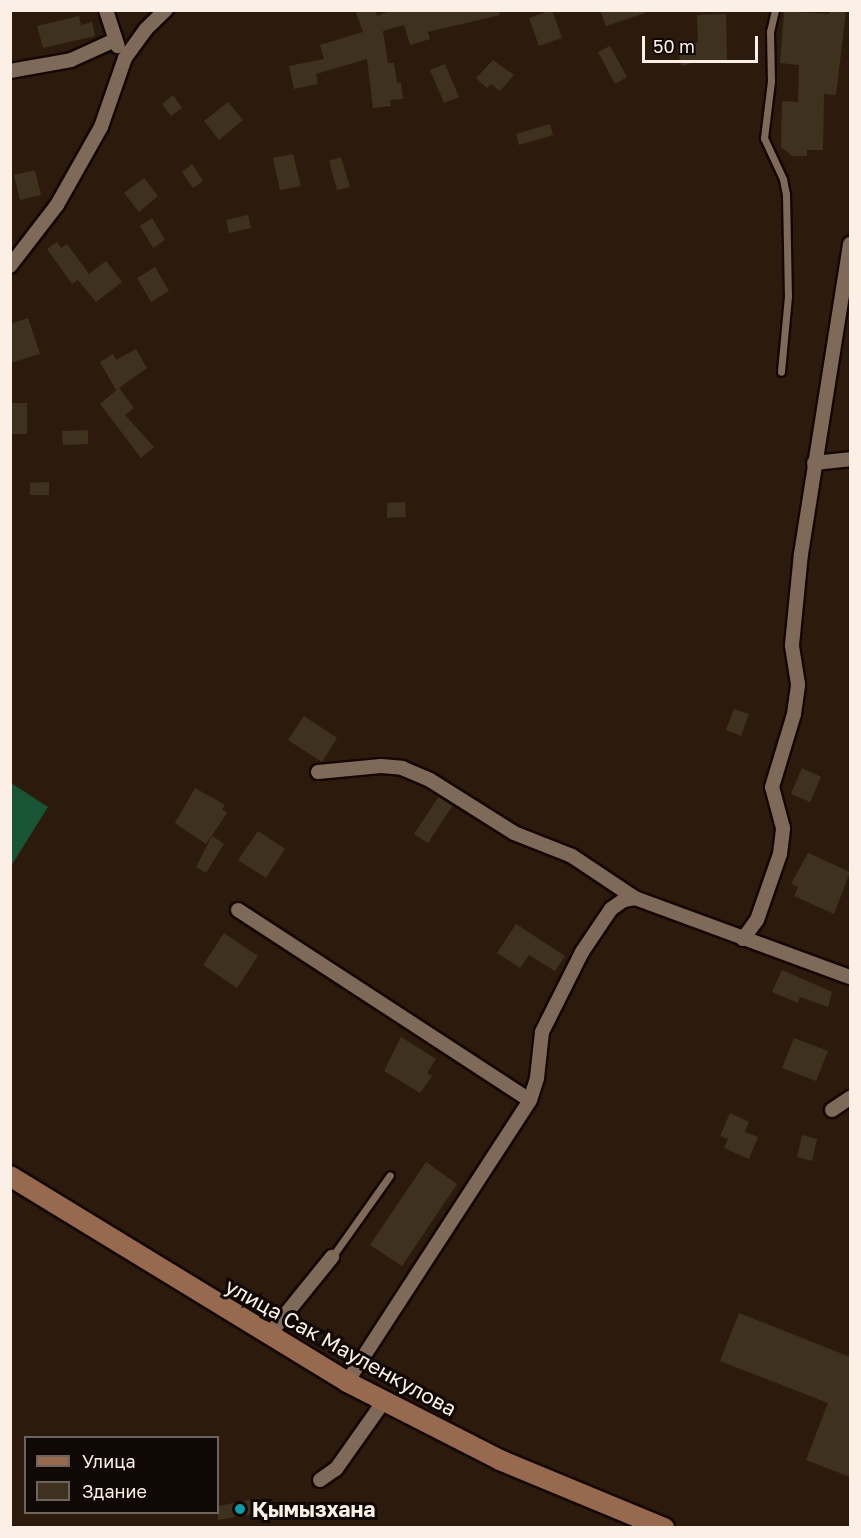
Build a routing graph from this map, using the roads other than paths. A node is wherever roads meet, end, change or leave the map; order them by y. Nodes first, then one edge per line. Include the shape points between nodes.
1 (106, 10) edge
2 (166, 10) edge
3 (775, 10) edge
4 (115, 40) junction
5 (125, 58) junction
6 (10, 71) edge
7 (850, 244) edge
8 (10, 266) edge
9 (781, 372) dead end
10 (850, 459) edge
11 (814, 463) junction
12 (318, 772) dead end
13 (635, 898) junction
14 (238, 910) dead end
15 (743, 939) junction
16 (850, 977) edge
17 (850, 1098) edge
18 (530, 1100) junction
19 (832, 1110) dead end
20 (390, 1175) dead end
21 (10, 1176) edge
22 (332, 1257) joint
23 (268, 1336) junction
24 (347, 1382) junction
25 (384, 1401) junction
26 (320, 1480) dead end
27 (664, 1527) edge

1 - 4 street
2 - 5 street via 146,28
3 - 9 lane via 770,31 771,81 764,138 786,194 788,296
4 - 5 street
4 - 6 street via 71,60
5 - 8 street via 101,127 57,205
7 - 11 street
10 - 11 street
11 - 15 street via 792,645 798,684 794,714 772,787 783,828 780,854 757,920
12 - 13 street via 402,768 430,780 514,833 572,856
13 - 15 street
13 - 18 street via 624,900 607,914 559,996 542,1032 537,1078
14 - 18 street
15 - 16 street
17 - 19 street
18 - 24 street
20 - 22 lane
21 - 23 main road, улица Сак Мауленкулова
22 - 23 street
23 - 24 main road, улица Сак Мауленкулова
24 - 25 main road, улица Сак Мауленкулова
25 - 26 street via 336,1469
25 - 27 main road, улица Сак Мауленкулова via 500,1460

